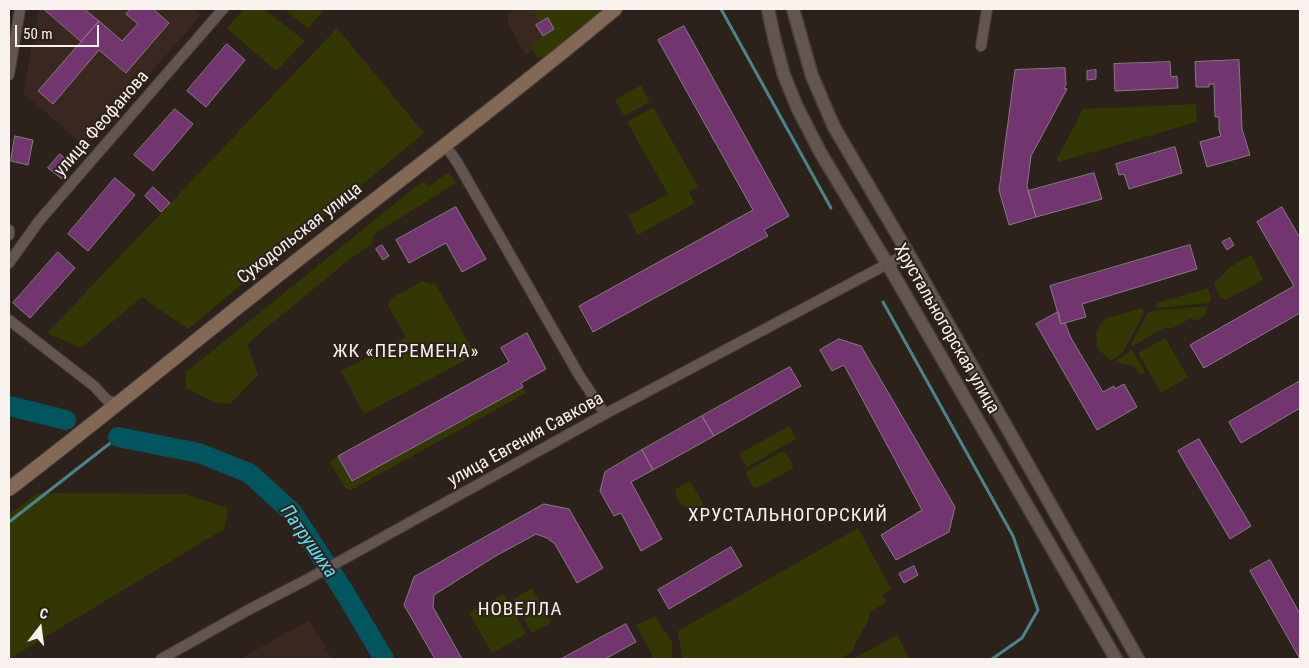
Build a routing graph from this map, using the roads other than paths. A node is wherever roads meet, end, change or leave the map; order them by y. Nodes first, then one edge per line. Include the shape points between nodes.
1 (20, 9) edge
2 (223, 9) edge
3 (615, 9) edge
4 (768, 9) edge
5 (793, 9) edge
6 (987, 9) edge
7 (981, 46) dead end
8 (9, 75) edge
9 (445, 145) junction
10 (9, 230) edge
11 (9, 235) edge
12 (908, 253) junction
13 (9, 263) edge
14 (888, 264) junction
15 (9, 320) edge
16 (118, 404) junction
17 (605, 414) junction
18 (14, 485) edge
19 (1068, 537) junction
20 (1052, 547) junction
21 (1121, 630) junction
22 (1102, 637) junction
23 (161, 659) edge
24 (1116, 659) edge
25 (1138, 659) edge

1 - 8 street
2 - 13 street, улица Феофанова via 39,222
3 - 9 main road, Суходольская улица
4 - 14 street, Хрустальногорская улица via 784,75 796,107
5 - 12 street, Хрустальногорская улица via 812,76 834,127
6 - 7 street
9 - 16 main road, Суходольская улица
9 - 17 street
10 - 11 street
12 - 14 street, улица Евгения Савкова
12 - 19 street, Хрустальногорская улица
14 - 17 street, улица Евгения Савкова
14 - 20 street, Хрустальногорская улица
15 - 16 street via 94,386 107,400
16 - 18 main road, Суходольская улица
17 - 23 street, улица Евгения Савкова
19 - 20 street via 1062,550
19 - 21 street, Хрустальногорская улица
20 - 22 street, Хрустальногорская улица
21 - 22 street via 1108,626
21 - 25 street, Хрустальногорская улица
22 - 24 street, Хрустальногорская улица

